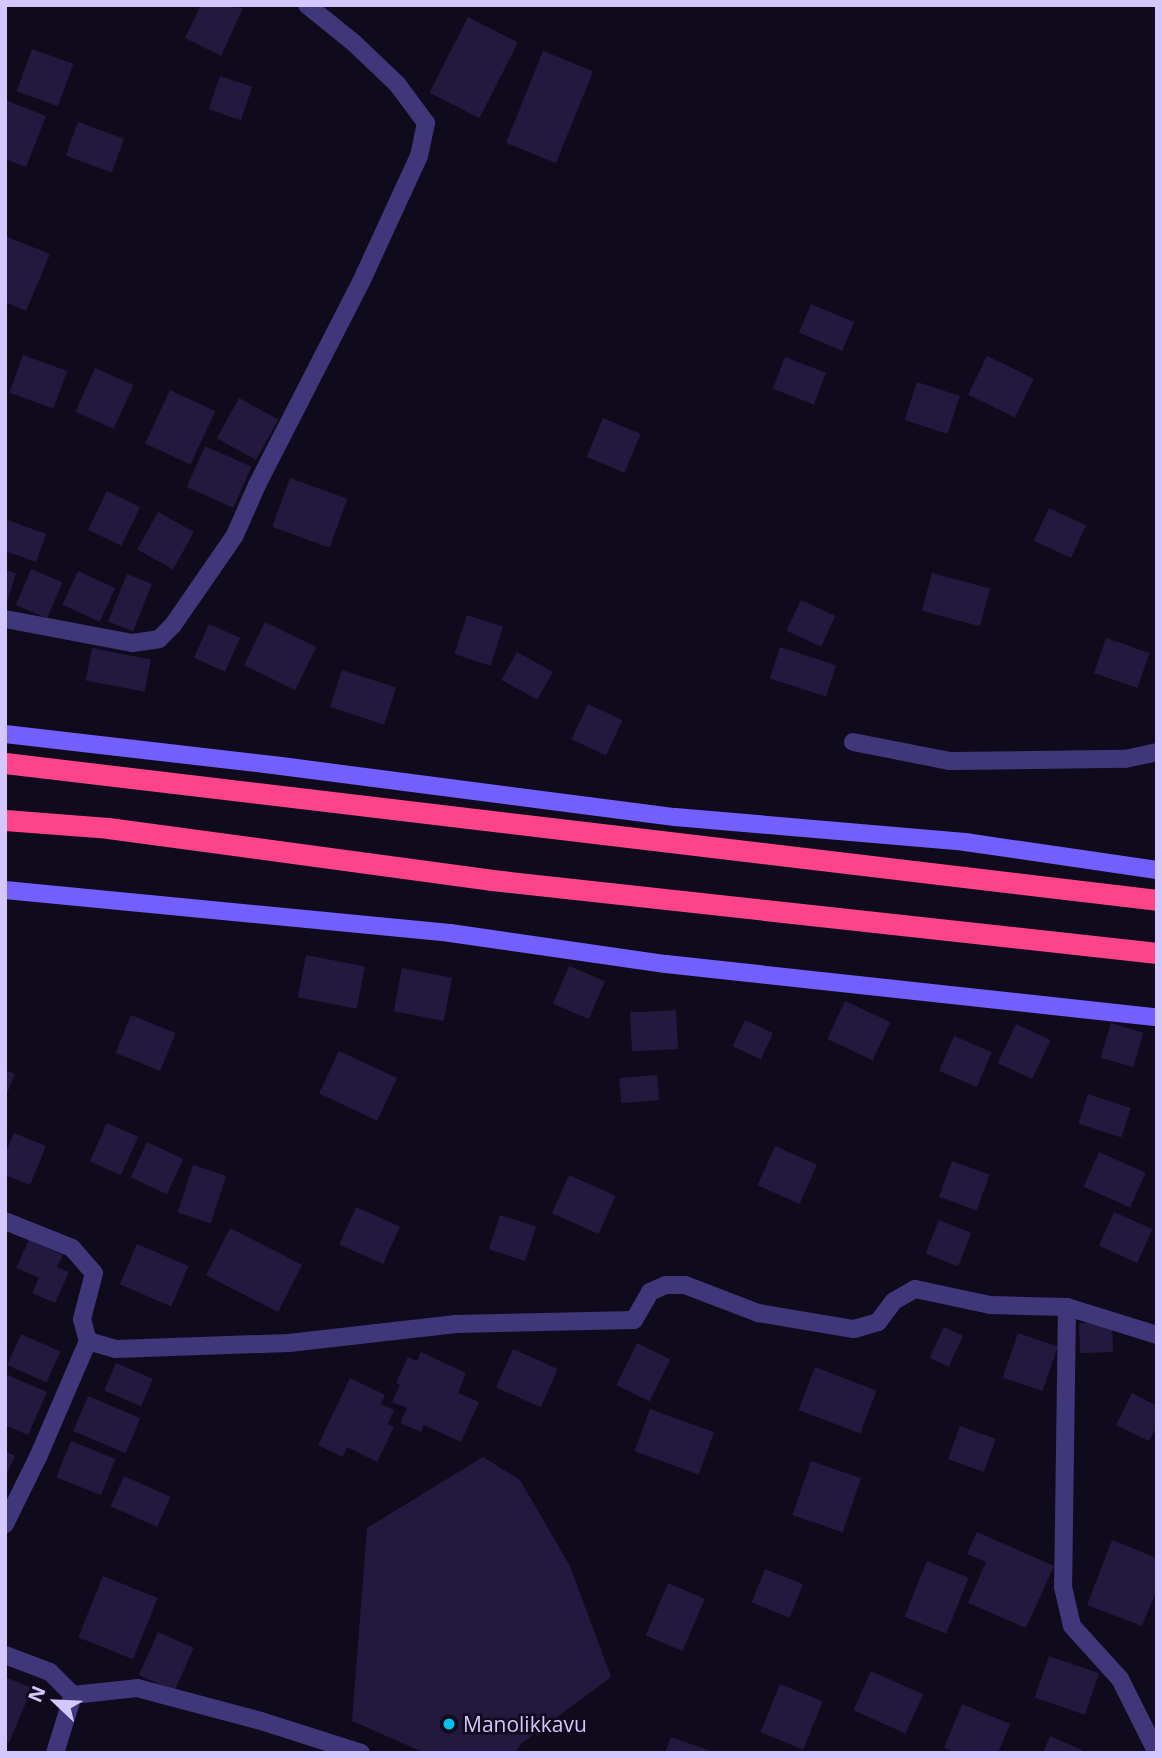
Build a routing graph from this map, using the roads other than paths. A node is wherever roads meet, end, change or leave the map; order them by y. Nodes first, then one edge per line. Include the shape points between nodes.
1 (307, 5) edge
2 (5, 619) edge
3 (5, 734) edge
4 (853, 742) dead end
5 (1157, 752) edge
6 (5, 764) edge
7 (5, 820) edge
8 (1157, 870) edge
9 (5, 890) edge
10 (1157, 900) edge
11 (1157, 953) edge
12 (1157, 1017) edge
13 (5, 1221) edge
14 (1067, 1307) junction
15 (1157, 1335) edge
16 (88, 1341) junction
17 (5, 1524) edge
18 (5, 1654) edge
19 (73, 1695) junction
20 (55, 1753) edge
21 (361, 1753) edge
22 (1157, 1753) edge

1 - 2 street via 397,84 426,124 419,156 361,282 235,535 159,639 132,643
3 - 8 street via 675,817 965,842
4 - 5 street via 950,761 1125,759
6 - 10 highway
7 - 11 highway via 108,828 506,882
9 - 12 street via 450,933 666,964
13 - 16 street via 72,1248 94,1273 82,1319
14 - 15 street
14 - 16 street via 990,1305 915,1289 894,1301 878,1322 854,1329 758,1313 685,1285 666,1285 650,1292 634,1320 456,1324 276,1344 116,1349
14 - 22 street via 1063,1587 1072,1626 1120,1679
16 - 17 street
18 - 19 street via 50,1672
19 - 20 street
19 - 21 street via 137,1688

